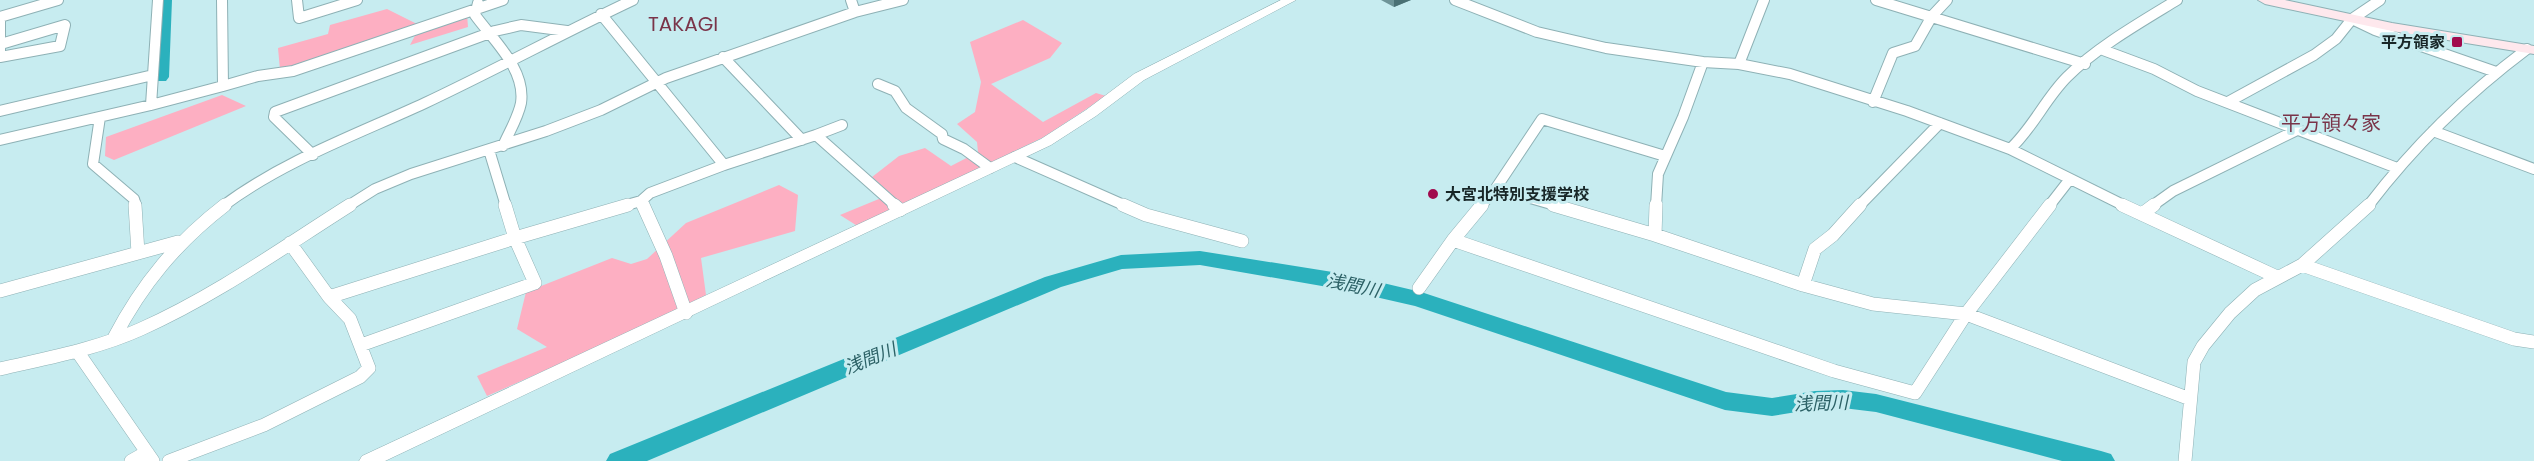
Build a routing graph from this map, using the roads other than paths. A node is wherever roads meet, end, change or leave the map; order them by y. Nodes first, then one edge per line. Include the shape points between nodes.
1 (58, 0) edge
2 (158, 0) edge
3 (222, 0) edge
4 (297, 0) edge
5 (357, 0) edge
6 (503, 0) edge
7 (633, 0) edge
8 (851, 0) edge
9 (903, 0) edge
10 (1290, 0) edge
11 (1764, 0) edge
12 (1876, 0) edge
13 (1947, 0) edge
14 (2177, 0) edge
15 (2265, 0) edge
16 (2380, 0) edge
17 (1462, 1) edge
18 (478, 5) edge
19 (855, 12) junction
20 (601, 14) junction
21 (1932, 16) junction
22 (0, 17) edge
23 (2352, 19) junction
24 (567, 31) junction
25 (488, 34) junction
26 (1, 47) edge
27 (2530, 49) edge
28 (2103, 50) junction
29 (723, 57) junction
30 (512, 62) junction
31 (1703, 62) junction
32 (1739, 64) junction
33 (2085, 64) junction
34 (2496, 72) junction
35 (153, 75) junction
36 (657, 83) junction
37 (878, 84) dead end
38 (223, 86) junction
39 (1873, 102) junction
40 (2229, 102) junction
41 (151, 105) junction
42 (0, 111) edge
43 (100, 117) junction
44 (1940, 123) junction
45 (842, 125) dead end
46 (2297, 130) junction
47 (2433, 131) junction
48 (816, 135) junction
49 (802, 140) junction
50 (0, 141) edge
51 (503, 146) junction
52 (2010, 149) junction
53 (489, 150) junction
54 (313, 155) junction
55 (1665, 156) junction
56 (1015, 157) junction
57 (724, 165) junction
58 (990, 168) junction
59 (2397, 168) junction
60 (2534, 169) edge
61 (2070, 179) junction
62 (1496, 188) junction
63 (641, 201) junction
64 (900, 210) junction
65 (2142, 214) junction
66 (1655, 235) junction
67 (515, 238) junction
68 (1452, 240) junction
69 (1242, 241) dead end
70 (179, 242) junction
71 (290, 243) junction
72 (138, 253) junction
73 (2302, 265) junction
74 (2277, 277) junction
75 (1803, 285) junction
76 (1419, 288) dead end
77 (0, 291) edge
78 (329, 297) junction
79 (686, 313) junction
80 (1966, 314) junction
81 (114, 338) junction
82 (2534, 342) edge
83 (361, 345) junction
84 (77, 351) junction
85 (0, 369) edge
86 (2190, 399) junction
87 (150, 456) edge
88 (131, 461) edge
89 (169, 461) edge
90 (368, 461) edge
91 (2185, 461) edge

1 - 22 street
2 - 35 street
3 - 38 street
4 - 5 street via 299,18
6 - 18 street
7 - 20 street
8 - 19 street
9 - 19 street
10 - 56 street via 1139,77 1066,130
11 - 32 street
12 - 21 street
13 - 21 street
14 - 28 street
15 - 23 main road
16 - 23 street
17 - 31 street via 1538,33 1606,48
18 - 25 street via 475,15
18 - 38 street via 293,71
19 - 29 street
20 - 24 street
20 - 36 street
21 - 33 street
21 - 39 street via 1915,46 1893,53
22 - 26 street
23 - 27 main road
23 - 34 street
23 - 40 street via 2336,39 2313,55
24 - 25 street via 521,26
24 - 30 street
25 - 30 street
25 - 54 street via 275,112 274,117
26 - 26 street via 65,26 60,46
27 - 34 street
28 - 33 street
28 - 40 street
29 - 36 street
29 - 49 street
30 - 51 street via 521,101
30 - 54 street
31 - 32 street
31 - 55 street
32 - 39 street via 1790,74
33 - 52 street via 2068,76
34 - 47 street
35 - 41 street
35 - 42 street
36 - 51 street via 601,110
36 - 57 street
37 - 58 street via 895,91 906,108 942,134 943,139
38 - 41 street
39 - 44 street
40 - 46 street
41 - 43 street
43 - 50 street
43 - 72 street via 93,164 134,200
44 - 52 street
44 - 75 street via 1815,249
45 - 48 street
46 - 59 street
46 - 65 street via 2173,191
47 - 59 street
47 - 60 street
48 - 49 street
48 - 64 street
49 - 57 street
51 - 53 street
52 - 61 street
53 - 67 street
53 - 71 street via 375,189
54 - 70 street via 250,187
55 - 62 street via 1542,119
55 - 66 street via 1658,174
56 - 58 street
56 - 69 street via 1146,215
57 - 63 street via 650,193
58 - 64 street
59 - 73 street via 2366,209
61 - 65 street
61 - 80 street
62 - 66 street
62 - 68 street
63 - 67 street
63 - 79 street
64 - 79 street
65 - 74 street
66 - 75 street
67 - 78 street
67 - 83 street via 534,283
68 - 76 street
68 - 80 street via 1834,371 1915,393
70 - 72 street
70 - 81 street via 147,280
71 - 78 street
71 - 81 street via 164,318
72 - 77 street
73 - 74 street
73 - 82 street via 2514,339
74 - 86 street via 2238,305 2203,346 2194,363
75 - 80 street via 1873,304
78 - 83 street via 350,319
79 - 90 street
80 - 86 street
81 - 84 street
83 - 89 street via 369,368 360,378 264,425
84 - 85 street
84 - 87 street
86 - 91 street
87 - 88 street

